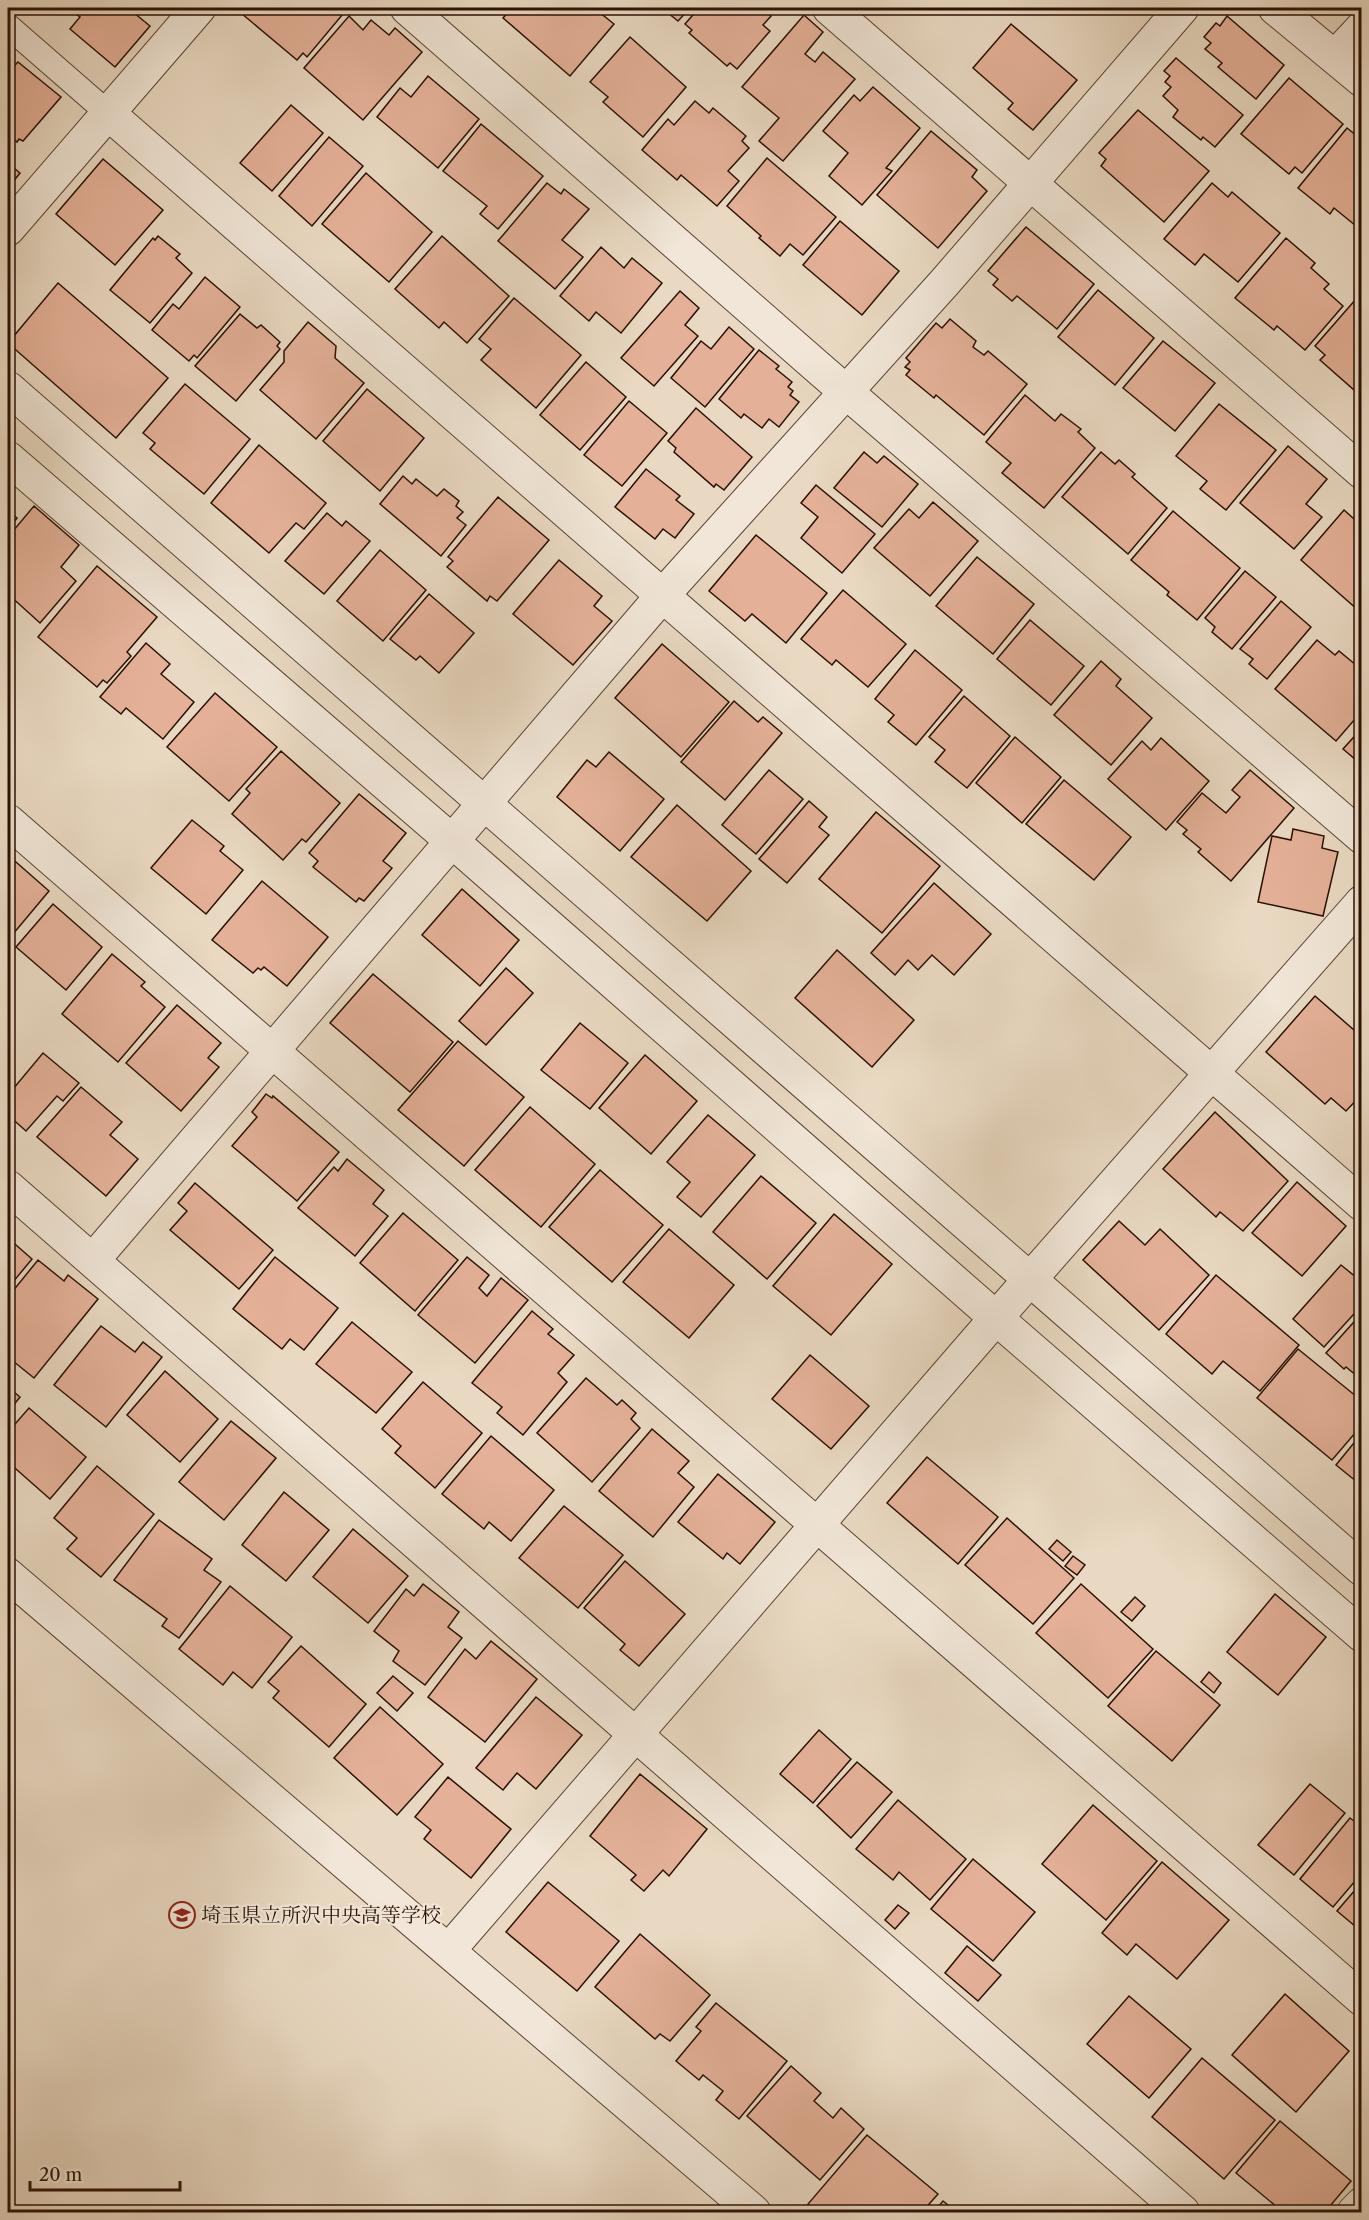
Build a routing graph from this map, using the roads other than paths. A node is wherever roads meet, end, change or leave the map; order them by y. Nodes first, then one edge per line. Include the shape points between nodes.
1 (199, 8) edge
2 (407, 8) edge
3 (829, 8) edge
4 (1182, 8) edge
5 (1275, 8) edge
6 (8, 26) edge
7 (1362, 28) edge
8 (1335, 57) junction
9 (1362, 80) edge
10 (109, 114) junction
11 (1030, 185) junction
12 (8, 229) edge
13 (8, 388) edge
14 (846, 392) junction
15 (8, 458) edge
16 (1362, 472) edge
17 (662, 596) junction
18 (485, 803) junction
19 (8, 821) edge
20 (1362, 837) edge
21 (453, 841) junction
22 (1362, 902) edge
23 (273, 1050) junction
24 (1212, 1073) junction
25 (8, 1187) edge
26 (1362, 1204) edge
27 (93, 1260) junction
28 (1030, 1280) junction
29 (996, 1318) junction
30 (817, 1524) junction
31 (1362, 1569) edge
32 (8, 1575) edge
33 (1362, 1635) edge
34 (636, 1734) junction
35 (448, 1950) junction
36 (1362, 1999) edge
37 (1362, 2204) edge
38 (754, 2212) edge
39 (1183, 2212) edge
40 (1354, 2212) edge

1 - 10 street
2 - 14 street
3 - 11 street
4 - 11 street
5 - 8 street
6 - 10 lane
7 - 8 street
8 - 9 street
10 - 12 street
10 - 17 street
11 - 14 street
11 - 16 street
13 - 18 street
14 - 17 street
14 - 20 street
15 - 21 street
17 - 18 street
17 - 24 street
18 - 21 street
18 - 28 street
19 - 23 street
21 - 23 street
21 - 29 street
22 - 24 street
23 - 27 street
23 - 30 street
24 - 26 street
24 - 28 street
25 - 27 street
27 - 34 street
28 - 29 street
28 - 31 street
29 - 30 street
29 - 33 street
30 - 34 street
30 - 36 street
32 - 35 street
34 - 35 street
34 - 39 street
35 - 38 street
37 - 40 street

